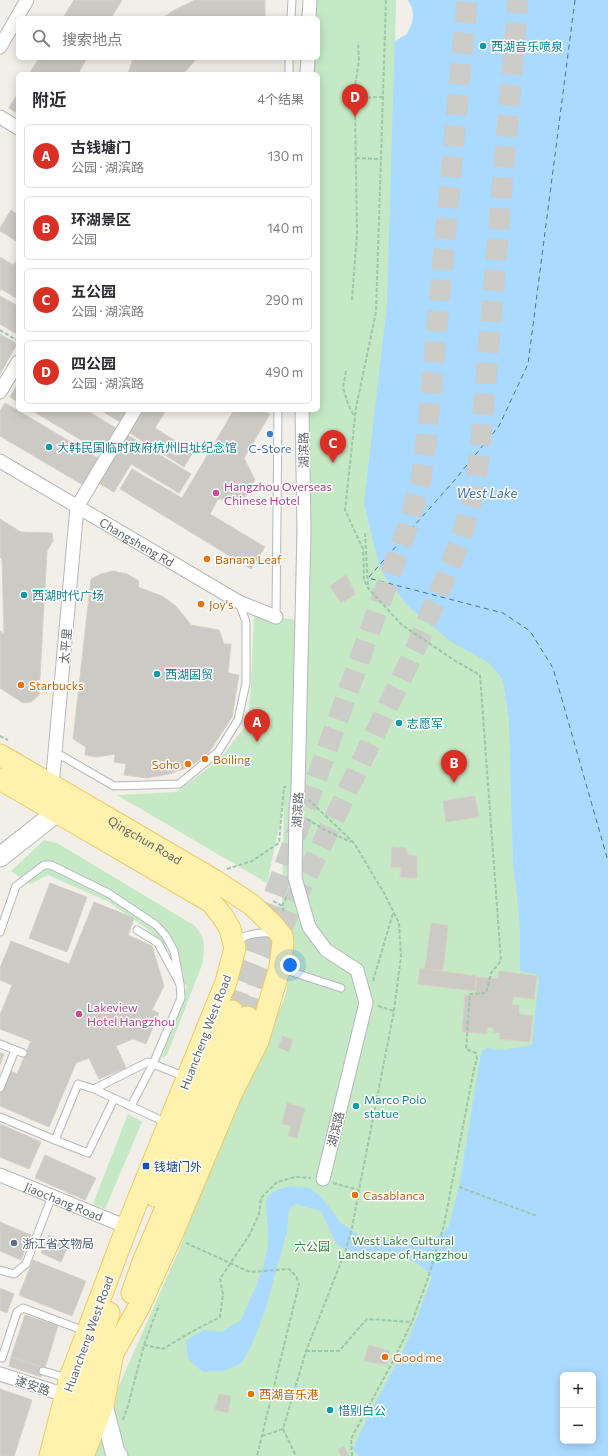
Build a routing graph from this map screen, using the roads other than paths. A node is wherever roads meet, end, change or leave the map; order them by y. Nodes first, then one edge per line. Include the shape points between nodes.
1 (27, 0) edge
2 (292, 0) edge
3 (310, 0) edge
4 (18, 16) edge
5 (291, 16) edge
6 (309, 16) edge
7 (16, 19) edge
8 (0, 47) edge
9 (289, 60) edge
10 (308, 60) edge
11 (289, 72) edge
12 (307, 72) edge
13 (0, 117) edge
14 (16, 127) edge
15 (16, 365) edge
16 (0, 392) edge
17 (133, 412) edge
18 (278, 412) edge
19 (302, 412) edge
20 (0, 462) edge
21 (77, 507) junction
22 (239, 602) junction
23 (276, 616) joint
24 (56, 752) junction
25 (0, 754) edge
26 (0, 779) edge
27 (52, 786) junction
28 (57, 812) junction
29 (0, 857) edge
30 (252, 905) junction
31 (273, 913) dead end
32 (137, 930) dead end
33 (0, 932) edge
34 (286, 935) junction
35 (235, 948) junction
36 (180, 984) junction
37 (341, 988) dead end
38 (258, 1042) junction
39 (0, 1044) edge
40 (15, 1050) junction
41 (22, 1053) dead end
42 (153, 1064) junction
43 (188, 1077) junction
44 (0, 1088) edge
45 (94, 1089) junction
46 (114, 1098) junction
47 (131, 1106) junction
48 (0, 1117) edge
49 (169, 1124) junction
50 (55, 1140) junction
51 (0, 1175) edge
52 (323, 1180) road end
53 (52, 1196) junction
54 (127, 1227) junction
55 (0, 1270) edge
56 (87, 1331) junction
57 (113, 1353) junction
58 (2, 1358) dead end
59 (43, 1371) dead end
60 (0, 1374) edge
61 (68, 1387) junction
62 (103, 1405) junction
63 (50, 1456) edge
64 (65, 1456) edge
65 (83, 1456) edge
66 (118, 1456) edge

1 - 4 street
2 - 5 lane
3 - 6 street
7 - 8 street
9 - 11 lane
10 - 12 street
13 - 14 street
15 - 16 street
17 - 21 street
18 - 23 lane
19 - 52 street, 湖滨路 via 304,531 295,878 309,927 326,950 357,970 366,1003
20 - 21 street, Changsheng Rd
21 - 22 street, Changsheng Rd
21 - 24 street, 太平里
22 - 23 street, Changsheng Rd
22 - 24 lane via 246,622 246,683 238,720 218,752 179,784 114,786
24 - 27 street, 太平里
25 - 27 main road, Qingchun Road
26 - 28 main road, Qingchun Road
27 - 30 main road, Qingchun Road
28 - 29 street
28 - 35 main road, Qingchun Road via 211,902 230,929
30 - 31 lane
30 - 34 main road, Qingchun Road
32 - 36 lane via 158,943
33 - 36 lane via 16,886 44,866 51,865 108,893 156,925 174,951
34 - 35 lane via 269,932 254,934 241,938
34 - 38 main road, Huancheng West Road via 280,967
35 - 43 main road, Huancheng West Road via 226,982
36 - 42 lane via 181,998
37 - 38 lane via 287,975
38 - 57 main road, Huancheng West Road via 232,1092 171,1237
39 - 40 lane
40 - 41 lane
40 - 44 lane
42 - 43 lane
42 - 45 lane via 148,1062
42 - 47 lane
43 - 49 main road, Huancheng West Road
45 - 46 lane
45 - 50 lane via 78,1084
46 - 47 lane
46 - 50 lane via 88,1153
47 - 49 lane
48 - 50 lane
49 - 54 main road, Huancheng West Road
51 - 53 street, Jiaochang Road
53 - 54 street, Jiaochang Road
53 - 55 lane via 26,1264 14,1274
54 - 56 main road, Huancheng West Road
56 - 58 lane via 23,1308 17,1312
56 - 61 main road, Huancheng West Road
57 - 62 main road, Huancheng West Road
57 - 64 main road, Huancheng West Road via 143,1262 240,1014 128,1260 101,1337
59 - 61 lane
60 - 61 street, 遂安路
61 - 63 main road, Huancheng West Road
62 - 65 main road, Huancheng West Road
62 - 66 street

